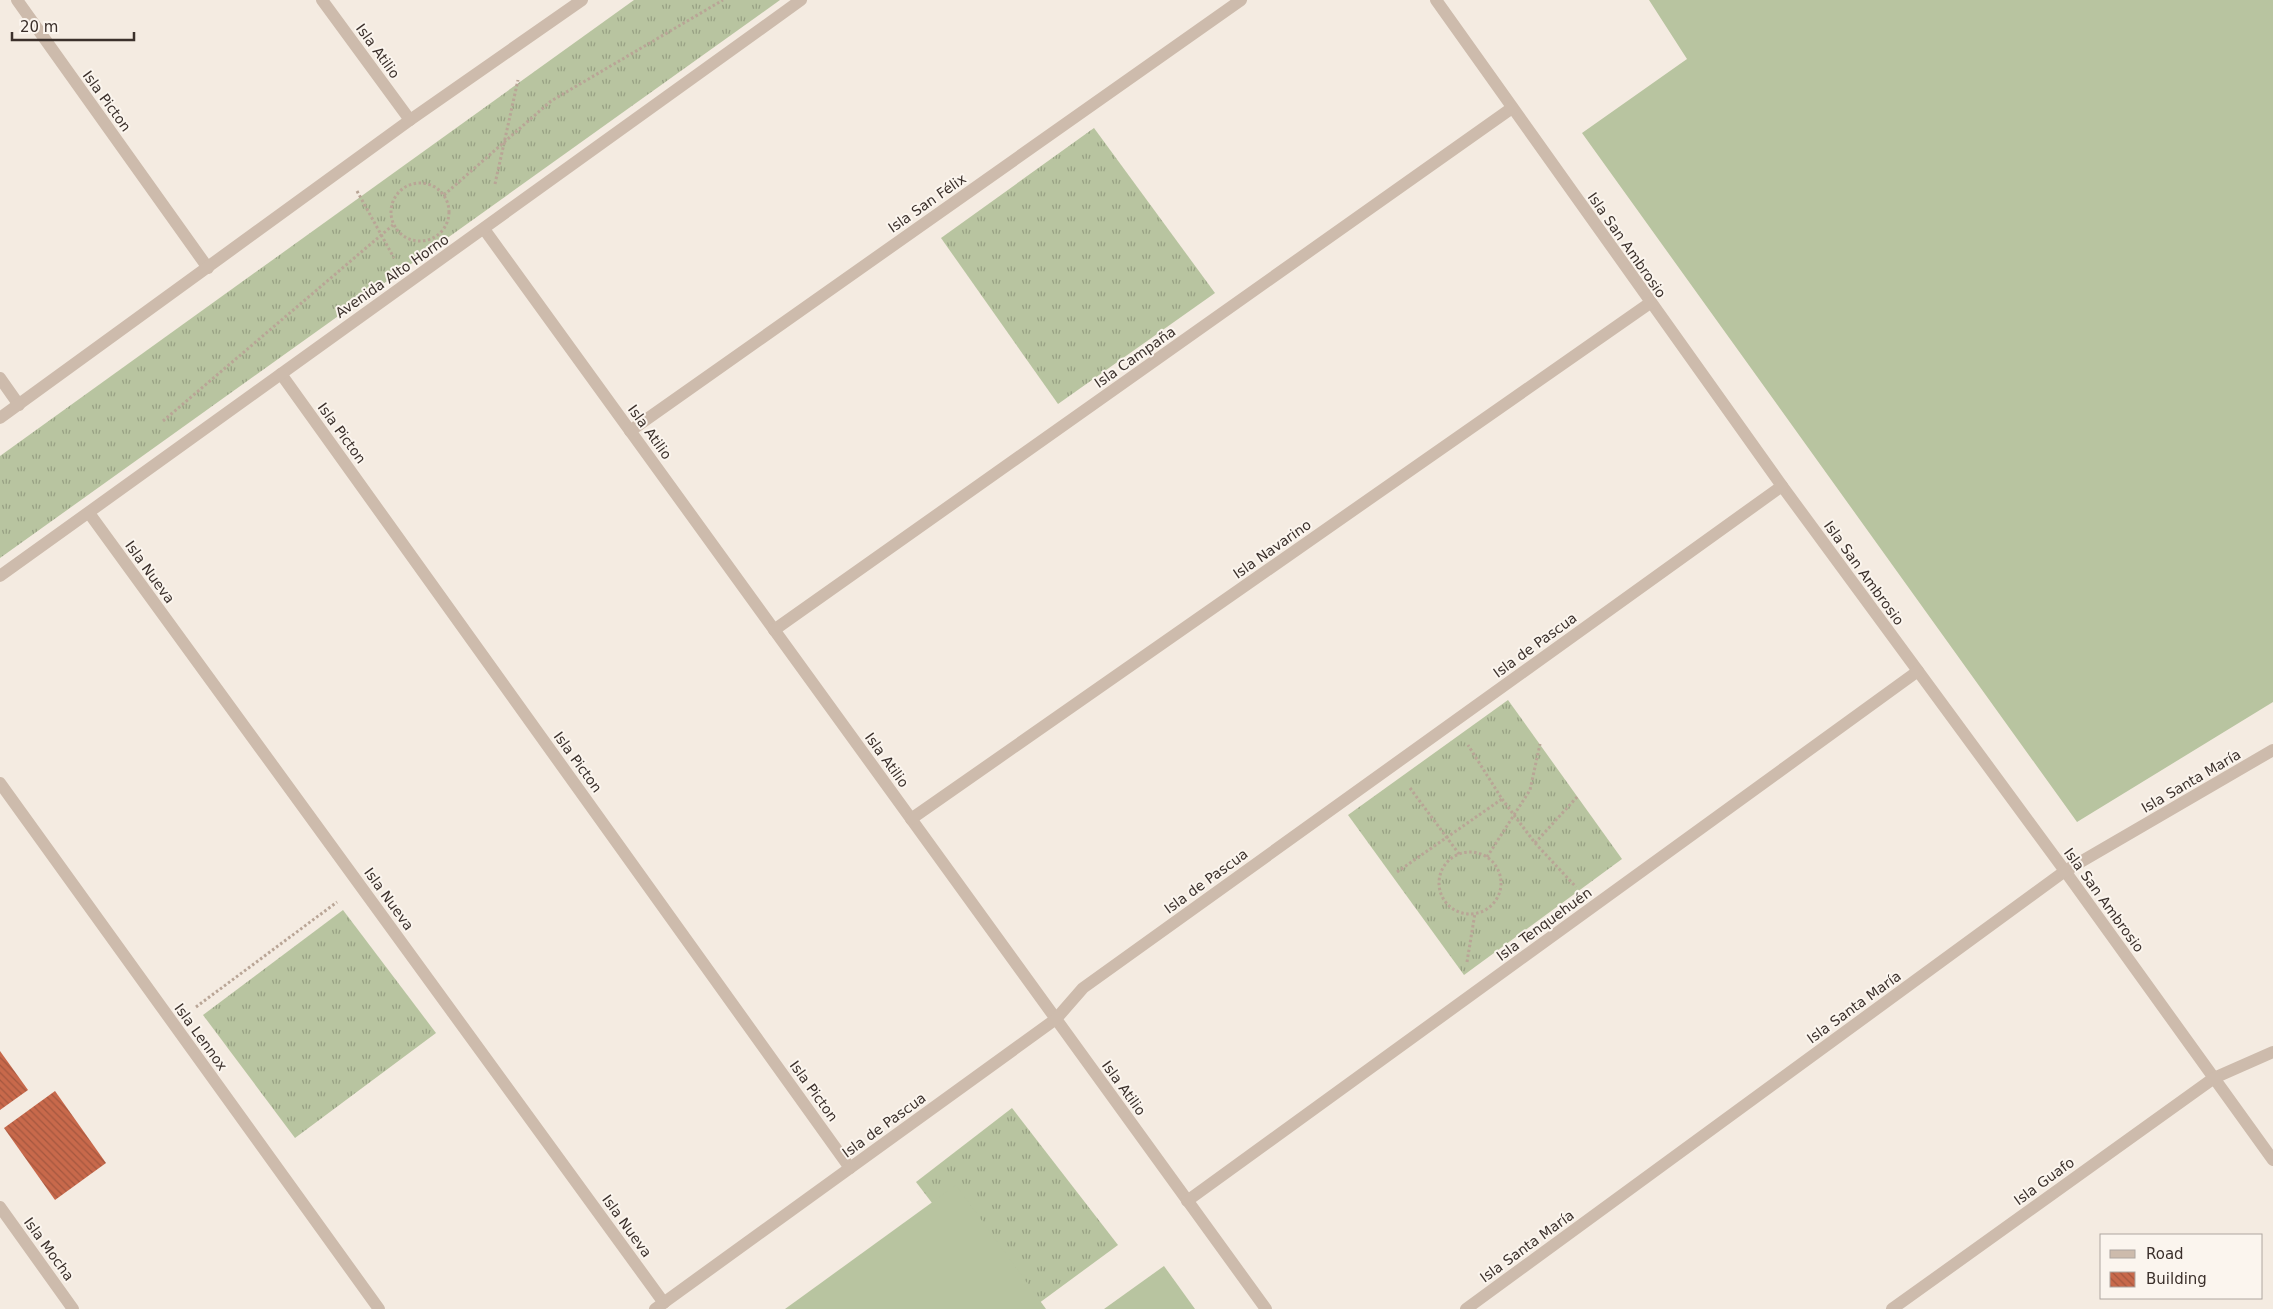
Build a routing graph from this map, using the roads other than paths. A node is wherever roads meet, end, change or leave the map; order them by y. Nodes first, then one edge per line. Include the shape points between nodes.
1 (17, 0) edge
2 (322, 0) edge
3 (582, 0) edge
4 (801, 0) edge
5 (1241, 0) edge
6 (1436, 0) edge
7 (1512, 108) junction
8 (410, 120) junction
9 (484, 229) junction
10 (208, 268) junction
11 (1650, 303) junction
12 (281, 374) junction
13 (0, 378) edge
14 (19, 405) junction
15 (0, 418) edge
16 (630, 431) junction
17 (1782, 486) junction
18 (89, 513) junction
19 (0, 576) edge
20 (774, 630) junction
21 (1918, 670) junction
22 (2273, 750) edge
23 (0, 783) edge
24 (911, 819) junction
25 (2065, 871) junction
26 (1056, 1019) junction
27 (2273, 1052) edge
28 (2214, 1078) junction
29 (2273, 1160) edge
30 (850, 1168) junction
31 (1187, 1201) junction
32 (0, 1208) edge
33 (660, 1306) edge
34 (73, 1309) edge
35 (379, 1309) edge
36 (1266, 1309) edge
37 (1466, 1309) edge
38 (1892, 1309) edge

1 - 10 street, Isla Picton
2 - 8 street, Isla Atilio
3 - 8 street
4 - 9 street, Avenida Alto Horno
5 - 16 street, Isla San Félix
6 - 7 street, Isla San Ambrosio
7 - 11 street, Isla San Ambrosio
7 - 20 street, Isla Campaña
8 - 10 street
9 - 12 street, Avenida Alto Horno
9 - 16 street, Isla Atilio
10 - 14 street
11 - 17 street, Isla San Ambrosio
11 - 24 street, Isla Navarino
12 - 18 street, Avenida Alto Horno
12 - 30 street, Isla Picton
13 - 14 street
14 - 15 street
16 - 20 street, Isla Atilio
17 - 21 street, Isla San Ambrosio
17 - 26 street, Isla de Pascua via 1083,988
18 - 19 street, Avenida Alto Horno
18 - 33 street, Isla Nueva via 360,885
20 - 24 street, Isla Atilio
21 - 25 street, Isla San Ambrosio
21 - 31 street, Isla Tenquehuén
22 - 25 street, Isla Santa María
23 - 35 street, Isla Lennox
24 - 26 street, Isla Atilio
25 - 28 street, Isla San Ambrosio
25 - 37 street, Isla Santa María
26 - 30 street, Isla de Pascua
26 - 31 street, Isla Atilio
27 - 28 street, Isla Guafo
28 - 29 street, Isla San Ambrosio
28 - 38 street, Isla Guafo
30 - 33 street, Isla de Pascua
31 - 36 street, Isla Atilio
32 - 34 street, Isla Mocha

